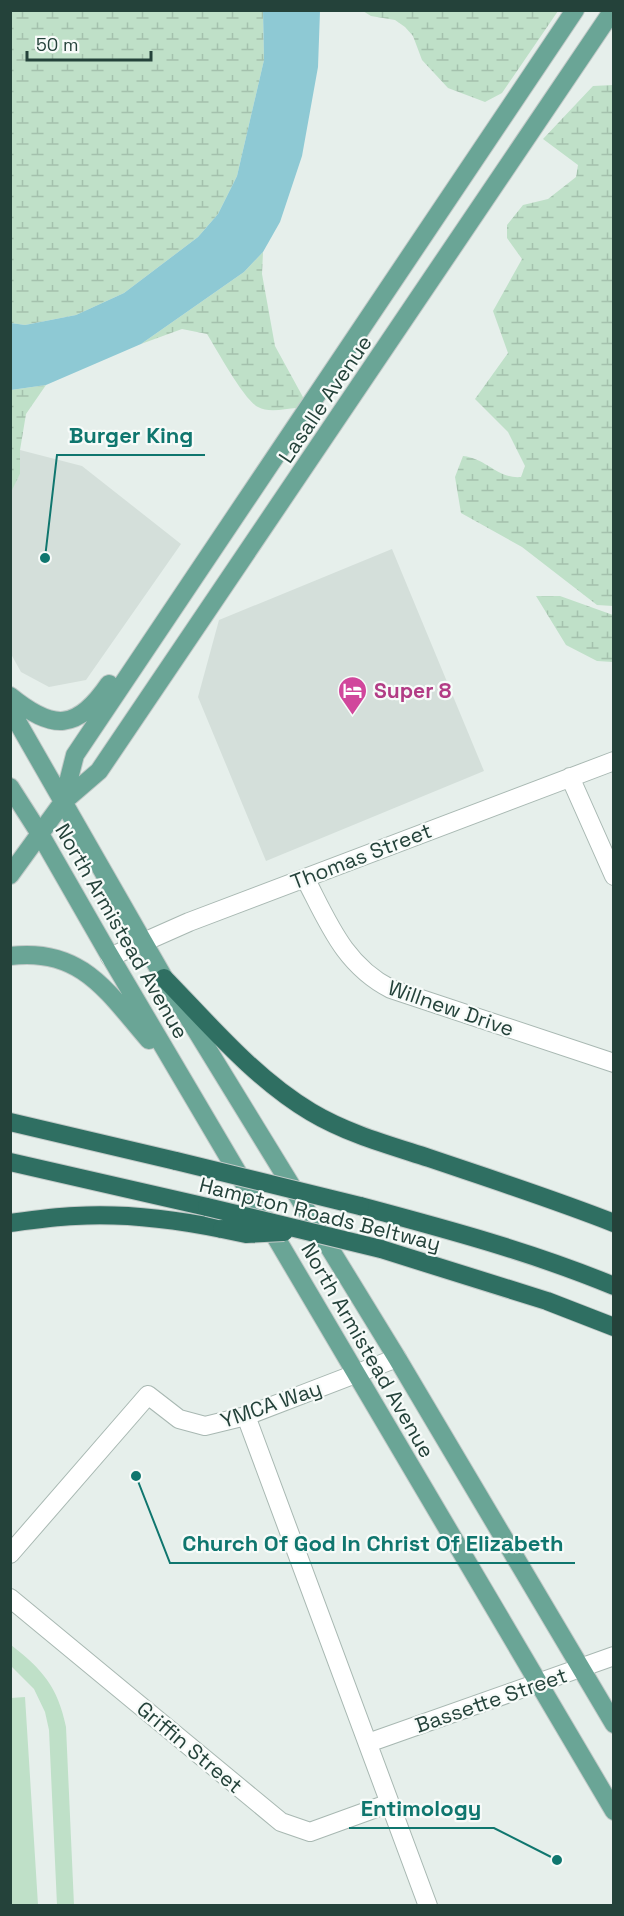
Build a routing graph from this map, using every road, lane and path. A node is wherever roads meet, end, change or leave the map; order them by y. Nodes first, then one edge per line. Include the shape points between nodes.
1 (575, 10) edge
2 (613, 10) edge
3 (265, 473) junction
4 (10, 696) edge
5 (10, 709) edge
6 (614, 761) edge
7 (570, 777) junction
8 (10, 787) edge
9 (63, 802) junction
10 (40, 834) junction
11 (10, 875) edge
12 (614, 876) edge
13 (304, 878) junction
14 (143, 942) junction
15 (10, 956) edge
16 (110, 957) junction
17 (164, 978) junction
18 (614, 1063) edge
19 (179, 1073) junction
20 (13, 1122) edge
21 (10, 1162) edge
22 (10, 1223) edge
23 (614, 1223) edge
24 (307, 1232) junction
25 (614, 1286) edge
26 (614, 1327) edge
27 (397, 1358) junction
28 (356, 1374) junction
29 (246, 1416) junction
30 (10, 1554) edge
31 (10, 1598) edge
32 (614, 1656) edge
33 (581, 1668) junction
34 (538, 1683) junction
35 (614, 1724) edge
36 (368, 1743) junction
37 (390, 1803) junction
38 (614, 1811) edge
39 (428, 1905) edge

1 - 3 main road, Lasalle Avenue
2 - 9 main road, Lasalle Avenue via 99,771
3 - 4 main road via 161,606 108,687 85,713 68,720 47,718
3 - 9 main road, Lasalle Avenue via 75,755
5 - 9 main road, North Armistead Avenue
6 - 7 street, Thomas Street
7 - 12 street
7 - 13 street, Thomas Street
8 - 10 main road, North Armistead Avenue
9 - 10 main road, Lasalle Avenue
9 - 14 main road, North Armistead Avenue
10 - 11 main road, Lasalle Avenue
10 - 16 main road, North Armistead Avenue
13 - 14 street, Thomas Street
13 - 18 street, Willnew Drive via 346,952 379,982
14 - 16 street, Thomas Street
14 - 17 main road, North Armistead Avenue
15 - 19 main road via 57,958 91,975
16 - 19 main road, North Armistead Avenue
17 - 23 highway via 256,1071 312,1112 351,1132
17 - 27 main road, North Armistead Avenue
19 - 28 main road, North Armistead Avenue
20 - 25 highway, Hampton Roads Beltway, bridge via 459,1232
21 - 24 highway, Hampton Roads Beltway, bridge
22 - 24 highway, bridge via 112,1215 246,1234
24 - 26 highway, Hampton Roads Beltway, bridge via 381,1249 527,1294
27 - 28 street, YMCA Way
27 - 33 main road, North Armistead Avenue
28 - 29 street, YMCA Way
28 - 34 main road, North Armistead Avenue
29 - 30 street, YMCA Way via 205,1426 179,1419 148,1395
29 - 36 street
31 - 37 street, Griffin Street via 281,1822 310,1832
32 - 33 street, Bassette Street
33 - 34 street, Bassette Street
33 - 35 main road, North Armistead Avenue
34 - 36 street, Bassette Street
34 - 38 main road, North Armistead Avenue
36 - 37 street
37 - 39 street

